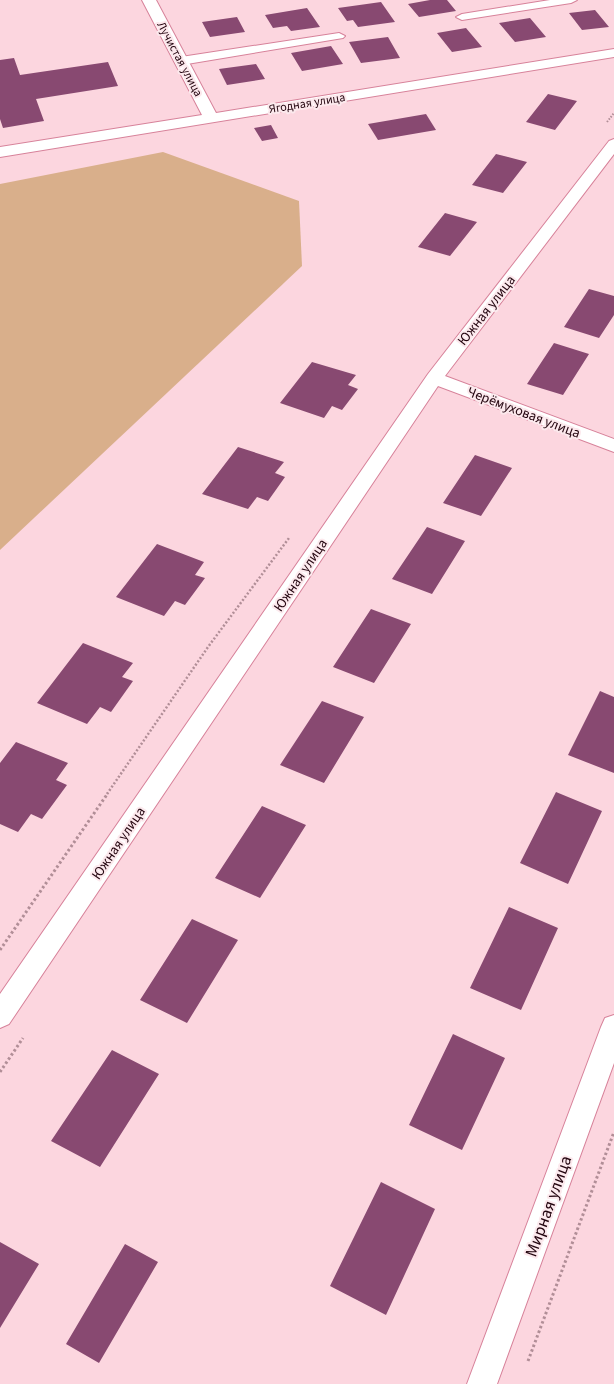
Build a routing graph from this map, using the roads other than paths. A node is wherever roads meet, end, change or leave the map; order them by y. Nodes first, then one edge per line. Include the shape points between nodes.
1 (149, 0) edge
2 (571, 0) edge
3 (462, 17) dead end
4 (339, 36) dead end
5 (614, 53) edge
6 (181, 61) junction
7 (211, 118) junction
8 (614, 144) edge
9 (0, 152) edge
10 (434, 378) junction
11 (614, 446) edge
12 (0, 1016) edge
13 (614, 1027) edge
14 (482, 1384) edge

1 - 6 street, Лучистая улица
2 - 3 lane
4 - 6 lane
5 - 7 street, Ягодная улица
6 - 7 street, Лучистая улица
7 - 9 street, Ягодная улица
8 - 10 street, Южная улица
10 - 11 street, Черёмуховая улица
10 - 12 street, Южная улица
13 - 14 street, Мирная улица

